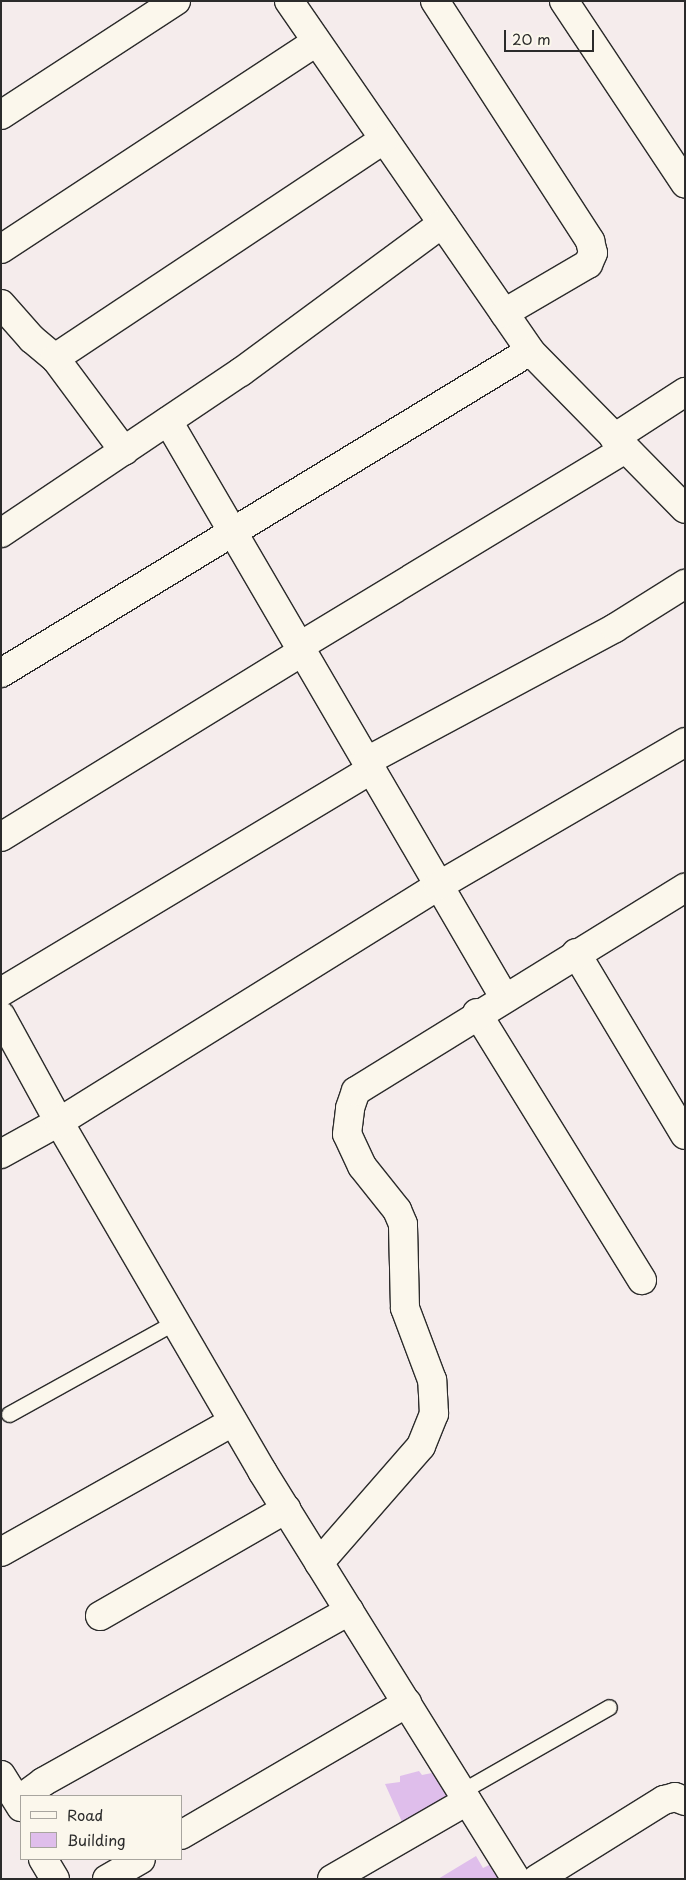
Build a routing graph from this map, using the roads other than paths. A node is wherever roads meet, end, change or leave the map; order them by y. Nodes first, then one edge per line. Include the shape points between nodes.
1 (176, 1) edge
2 (289, 1) edge
3 (435, 1) edge
4 (564, 1) edge
5 (316, 42) junction
6 (1, 115) edge
7 (384, 139) junction
8 (685, 184) edge
9 (442, 224) junction
10 (1, 249) edge
11 (1, 304) edge
12 (504, 313) junction
13 (530, 351) junction
14 (55, 358) junction
15 (685, 392) edge
16 (168, 421) junction
17 (620, 444) junction
18 (124, 451) junction
19 (685, 510) edge
20 (233, 532) junction
21 (1, 533) edge
22 (685, 584) edge
23 (302, 649) junction
24 (1, 673) edge
25 (685, 742) edge
26 (369, 765) junction
27 (1, 837) edge
28 (438, 886) junction
29 (685, 888) edge
30 (576, 953) junction
31 (1, 992) edge
32 (504, 997) junction
33 (477, 1013) junction
34 (5, 1031) edge
35 (59, 1122) junction
36 (685, 1135) edge
37 (1, 1154) edge
38 (642, 1280) dead end
39 (175, 1322) junction
40 (9, 1414) dead end
41 (233, 1422) junction
42 (286, 1509) junction
43 (1, 1552) edge
44 (319, 1563) junction
45 (349, 1611) junction
46 (100, 1616) dead end
47 (407, 1703) junction
48 (609, 1707) dead end
49 (1, 1775) edge
50 (25, 1795) edge
51 (464, 1796) junction
52 (685, 1801) edge
53 (20, 1805) edge
54 (182, 1834) edge
55 (44, 1860) edge
56 (139, 1860) edge
57 (55, 1879) edge
58 (107, 1879) edge
59 (332, 1879) edge
60 (516, 1879) edge
61 (537, 1879) edge

1 - 6 street
2 - 5 street
3 - 12 street via 590,241 594,253 588,264
4 - 8 street
5 - 7 street
5 - 10 street
7 - 9 street
7 - 14 street
9 - 12 street
9 - 16 street
11 - 14 street via 26,333
12 - 13 street
13 - 17 street
13 - 20 street
14 - 18 street
15 - 17 street
16 - 18 street
16 - 20 street
17 - 19 street
17 - 23 street
18 - 21 street
20 - 23 street
20 - 24 street
22 - 26 street via 614,628
23 - 26 street
23 - 27 street
25 - 28 street
26 - 28 street
26 - 31 street
28 - 32 street
28 - 35 street
29 - 30 street
30 - 32 street
30 - 36 street
32 - 33 street
33 - 38 street
33 - 44 street via 369,1080 356,1091 350,1108 347,1134 362,1166 397,1210 403,1224 405,1308 432,1380 434,1414 422,1446
34 - 35 street
35 - 37 street
35 - 39 street
39 - 40 lane
39 - 41 street
41 - 42 street
41 - 43 street
42 - 44 street
42 - 46 street
44 - 45 street
45 - 47 street
45 - 50 street via 43,1782
47 - 51 street
47 - 54 street
48 - 51 lane
49 - 53 street
51 - 59 street
51 - 60 street
52 - 61 street via 675,1797 664,1800
55 - 57 street
56 - 58 street

